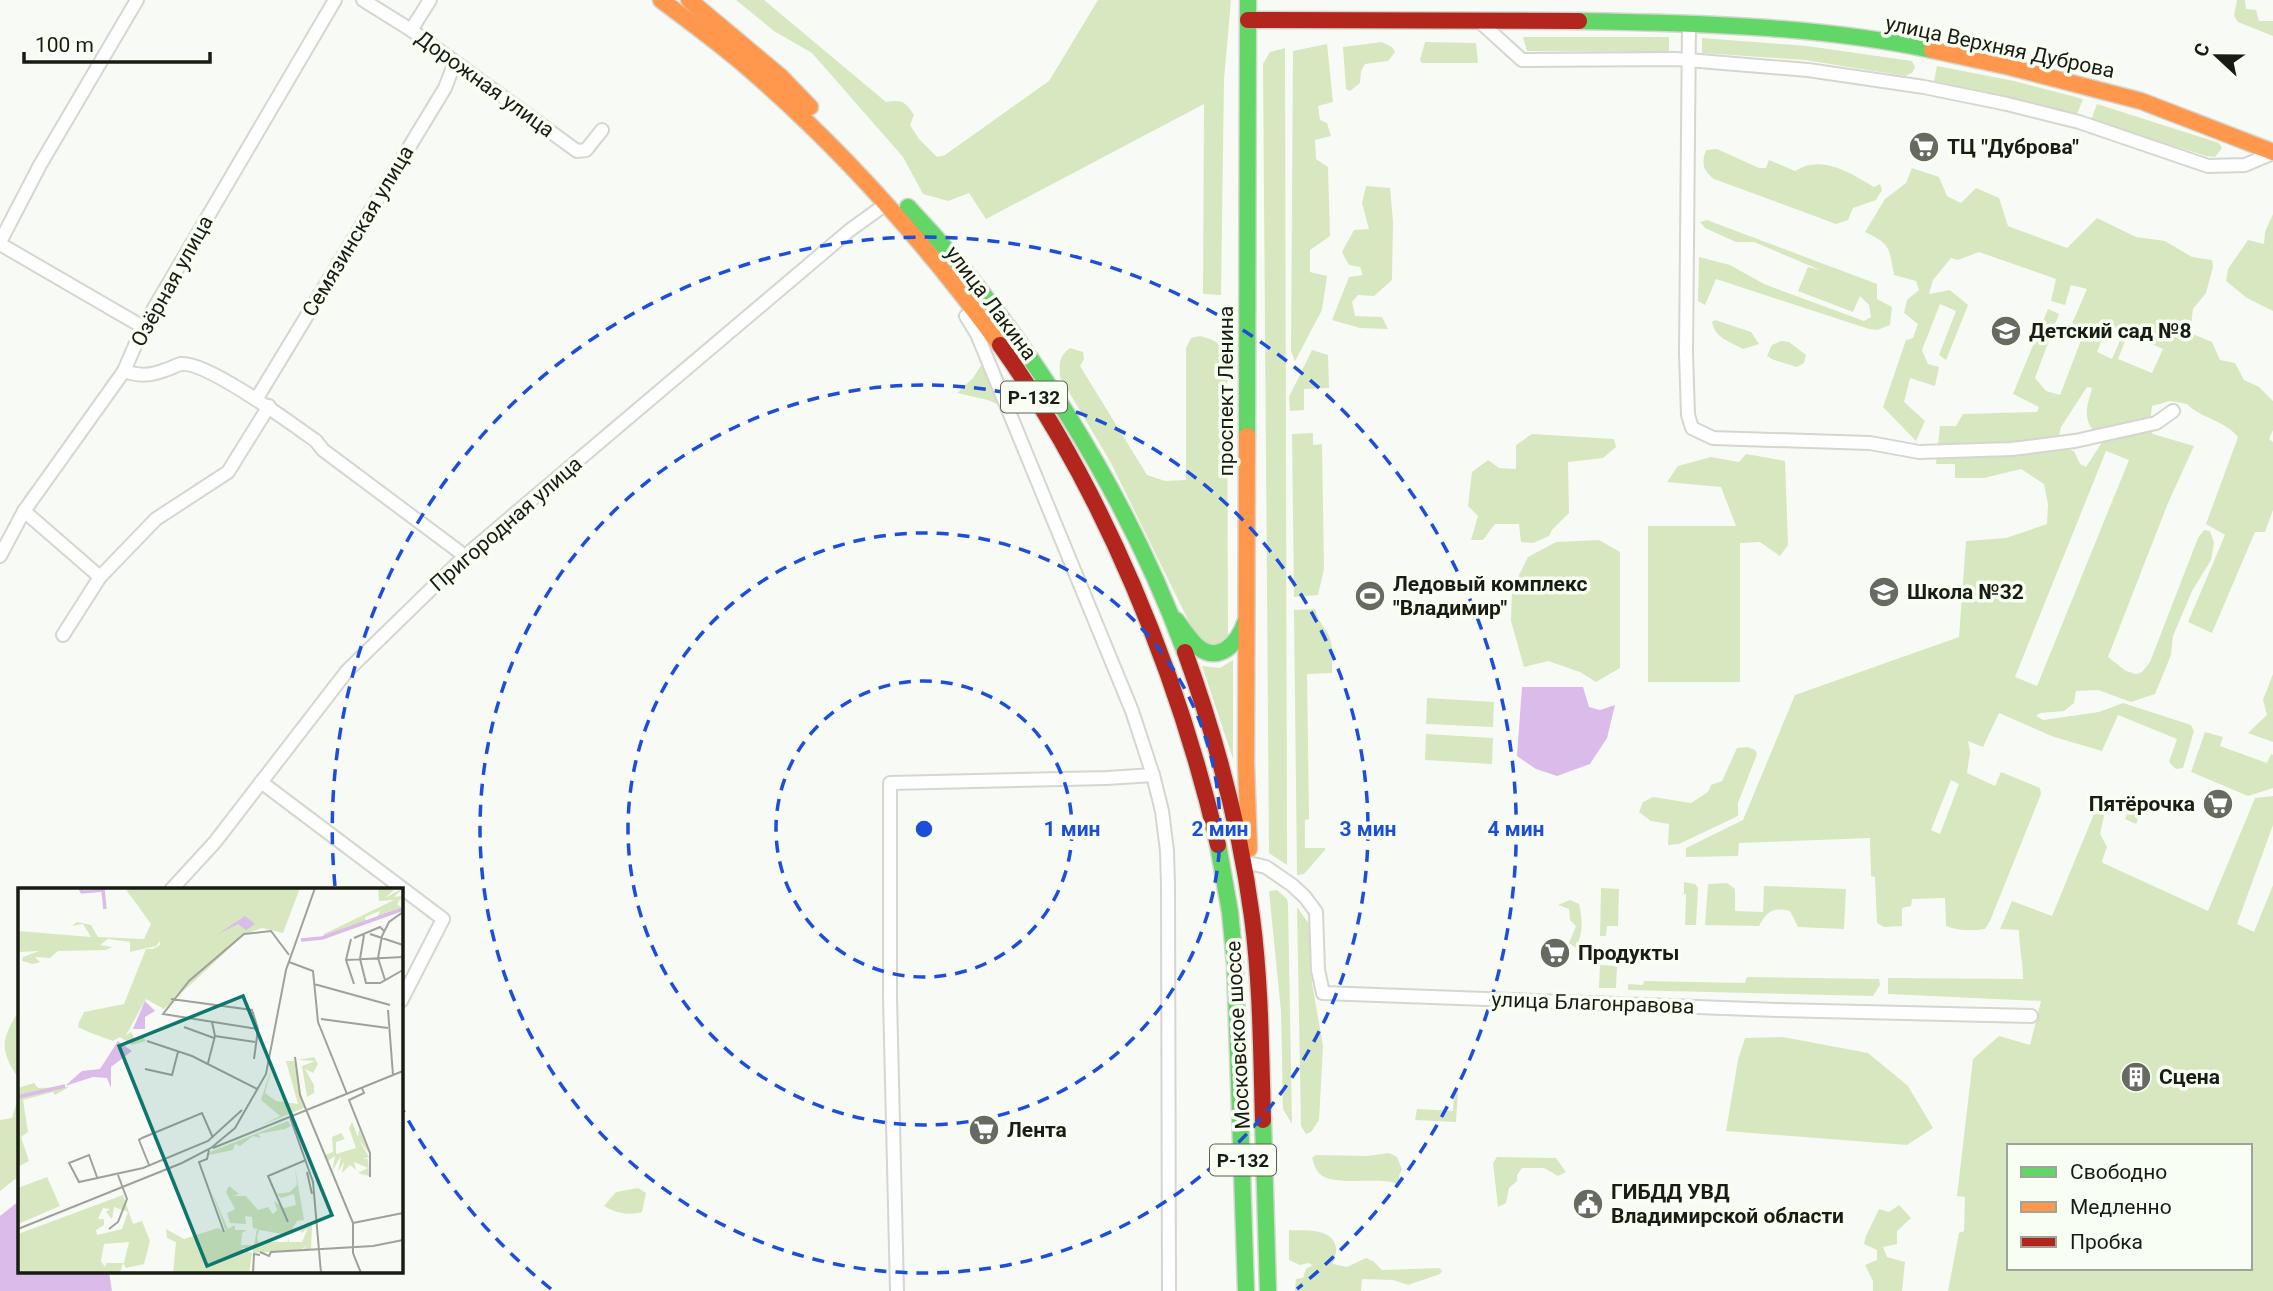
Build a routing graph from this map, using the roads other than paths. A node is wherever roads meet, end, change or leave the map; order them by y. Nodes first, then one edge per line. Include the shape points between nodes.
1 (137, 0) edge
2 (335, 0) edge
3 (363, 0) edge
4 (430, 0) edge
5 (662, 0) edge
6 (689, 0) edge
7 (1248, 0) edge
8 (1248, 20) junction
9 (1479, 21) junction
10 (1689, 24) junction
11 (411, 30) junction
12 (1689, 59) junction
13 (455, 62) junction
14 (602, 130) dead end
15 (2273, 152) edge
16 (886, 204) junction
17 (0, 243) edge
18 (934, 261) junction
19 (143, 327) junction
20 (124, 371) junction
21 (257, 398) junction
22 (269, 407) junction
23 (2173, 411) dead end
24 (24, 511) junction
25 (0, 556) edge
26 (465, 556) junction
27 (100, 577) junction
28 (1247, 611) junction
29 (1172, 616) junction
30 (63, 635) dead end
31 (1246, 764) junction
32 (1196, 767) junction
33 (1153, 775) junction
34 (261, 782) junction
35 (1246, 782) junction
36 (1227, 788) junction
37 (1238, 836) junction
38 (1243, 861) junction
39 (173, 888) edge
40 (402, 888) edge
41 (402, 888) edge
42 (1251, 903) joint
43 (1230, 912) junction
44 (402, 1000) edge
45 (2031, 1016) dead end
46 (897, 1291) edge
47 (1169, 1291) edge
48 (1246, 1291) edge
49 (1268, 1291) edge

1 - 17 street
2 - 19 street, Озёрная улица
3 - 11 street, Дорожная улица
4 - 11 street
5 - 16 main road, улица Лакина / Р-132 via 747,67
6 - 29 main road, улица Лакина / Р-132 via 781,77 951,255 1021,345 1086,446
7 - 8 main road, проспект Ленина
8 - 9 main road, улица Верхняя Дуброва
8 - 28 main road, проспект Ленина
9 - 10 main road, улица Верхняя Дуброва
9 - 12 street via 1522,60
10 - 12 street
10 - 15 main road, улица Верхняя Дуброва via 1858,38 2010,66 2141,101
11 - 13 street, Дорожная улица
12 - 15 street via 1808,70 1983,99 2079,122 2208,166 2245,165
12 - 23 street via 1686,342 1692,428 1713,438 1870,443 1923,452 2012,449 2156,423
13 - 14 street, Дорожная улица via 577,151 586,150
13 - 21 street, Семязинская улица via 445,88
16 - 18 main road, улица Лакина / Р-132
16 - 26 street, Пригородная улица
17 - 19 street
18 - 32 main road, улица Лакина / Р-132 via 988,329 1079,474 1139,600
18 - 33 street via 977,334 1118,677
19 - 20 street, Озёрная улица
20 - 21 street via 153,376 182,364
20 - 24 street, Озёрная улица
21 - 22 street
22 - 26 street
22 - 27 street via 228,472 156,519
24 - 25 street, Озёрная улица
24 - 27 street
26 - 34 street, Пригородная улица via 347,671
27 - 30 street
28 - 29 main road via 1237,641 1218,653 1196,645
28 - 31 main road, проспект Ленина
29 - 36 main road, улица Лакина / Р-132 via 1205,706
31 - 35 main road, проспект Ленина
31 - 36 main road via 1239,784
32 - 36 main road via 1213,784
32 - 38 main road
32 - 43 main road, улица Лакина / Р-132 via 1222,862
33 - 46 street via 890,783
33 - 47 street via 1168,863
34 - 39 street, Пригородная улица
34 - 40 street
35 - 37 main road, проспект Ленина
35 - 38 main road, проспект Ленина
36 - 37 main road, улица Лакина / Р-132
37 - 38 main road, улица Лакина / Р-132
38 - 42 main road, улица Лакина / Р-132
38 - 43 main road, проспект Ленина
38 - 45 street, улица Благонравова via 1266,867 1292,885 1316,912 1323,993
41 - 44 street via 443,919
42 - 49 main road, Московское шоссе / Р-132 via 1265,1141
43 - 48 main road, Московское шоссе / Р-132 via 1242,1113

